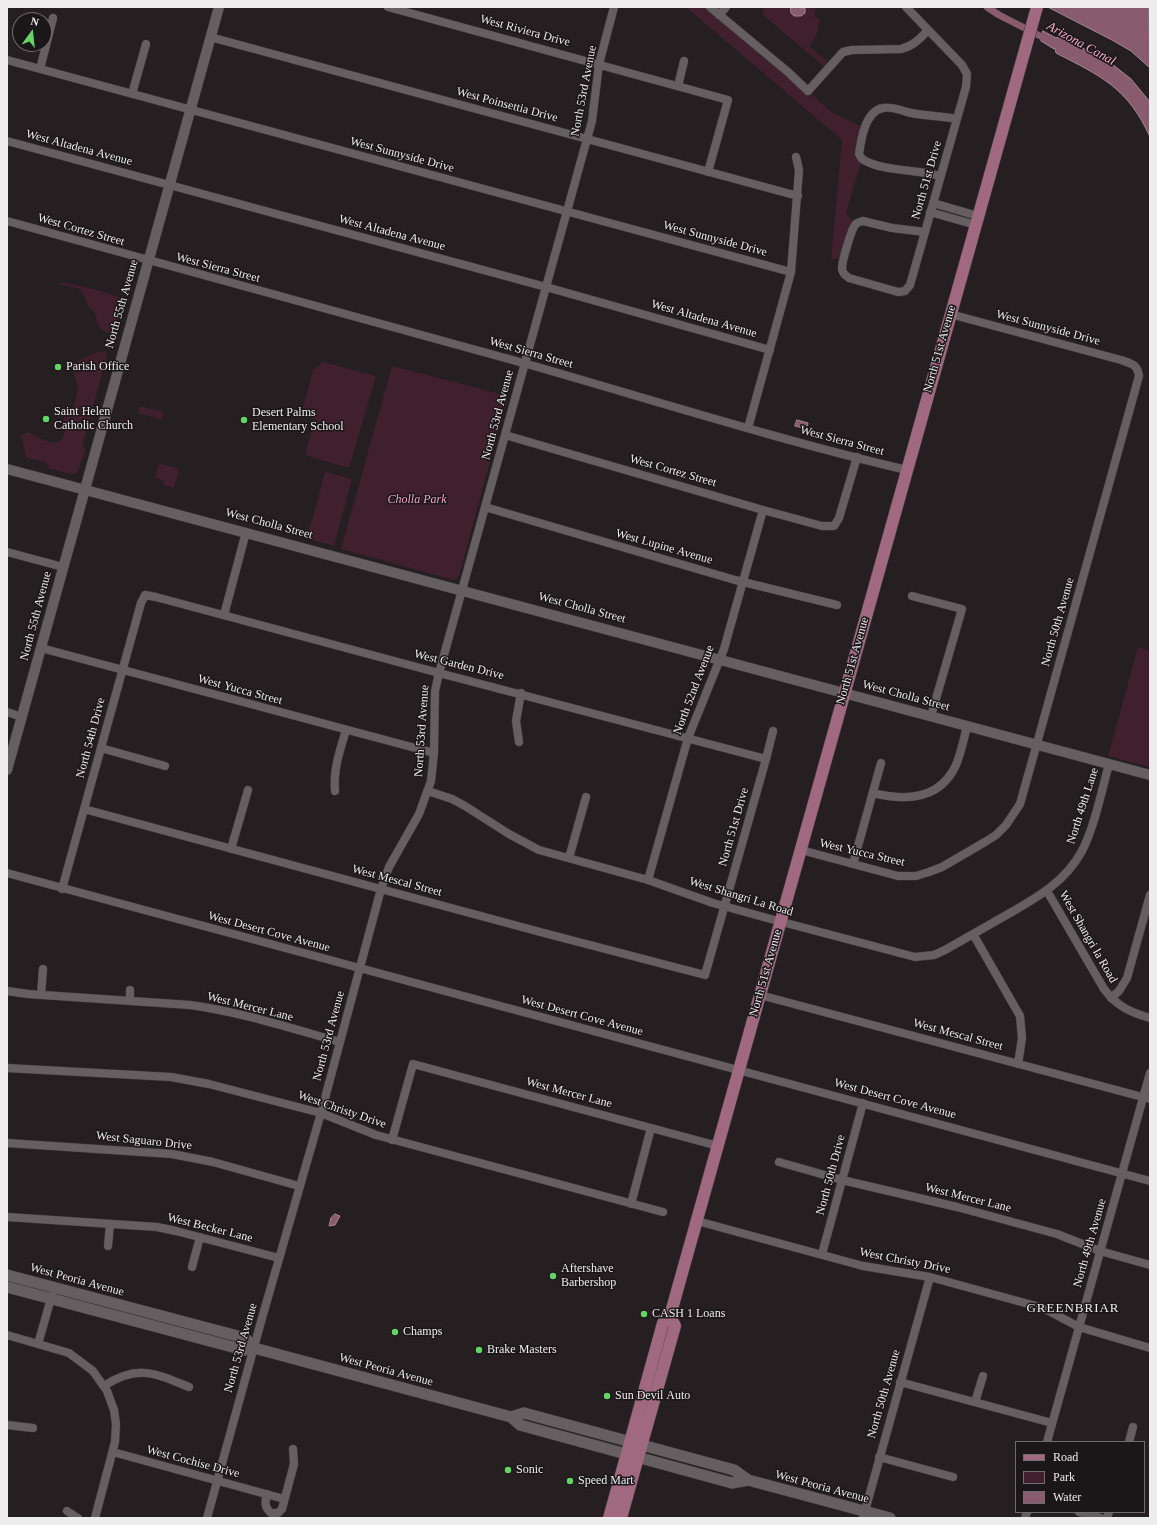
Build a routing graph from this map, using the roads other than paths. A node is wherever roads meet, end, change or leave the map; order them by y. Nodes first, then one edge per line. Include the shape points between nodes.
1 (219, 7) edge
2 (388, 7) edge
3 (614, 7) edge
4 (710, 7) edge
5 (726, 7) edge
6 (906, 7) edge
7 (1037, 7) edge
8 (719, 15) junction
9 (53, 18) dead end
10 (928, 30) junction
11 (210, 37) junction
12 (146, 44) dead end
13 (7, 60) edge
14 (684, 61) dead end
15 (599, 64) junction
16 (40, 69) junction
17 (678, 86) junction
18 (132, 94) junction
19 (190, 110) junction
20 (957, 119) junction
21 (586, 139) junction
22 (7, 141) edge
23 (796, 157) dead end
24 (708, 172) junction
25 (940, 176) junction
26 (169, 185) junction
27 (798, 196) junction
28 (933, 203) junction
29 (567, 212) junction
30 (930, 212) junction
31 (977, 220) junction
32 (7, 221) edge
33 (925, 232) junction
34 (148, 261) junction
35 (791, 272) junction
36 (546, 287) junction
37 (950, 314) junction
38 (770, 350) junction
39 (525, 363) junction
40 (1138, 368) joint
41 (748, 428) junction
42 (505, 435) junction
43 (856, 457) junction
44 (7, 468) edge
45 (907, 470) junction
46 (85, 490) junction
47 (485, 507) junction
48 (763, 510) junction
49 (246, 532) junction
50 (7, 552) edge
51 (63, 567) junction
52 (743, 582) junction
53 (462, 590) junction
54 (145, 595) joint
55 (912, 596) dead end
56 (837, 605) dead end
57 (224, 615) junction
58 (41, 648) junction
59 (720, 659) junction
60 (122, 670) junction
61 (439, 673) junction
62 (845, 693) junction
63 (521, 694) junction
64 (7, 712) edge
65 (22, 716) junction
66 (931, 716) junction
67 (967, 726) junction
68 (346, 730) junction
69 (773, 731) dead end
70 (688, 738) junction
71 (519, 742) dead end
72 (1037, 744) junction
73 (101, 748) junction
74 (434, 753) junction
75 (766, 759) junction
76 (881, 763) dead end
77 (1109, 764) junction
78 (165, 766) dead end
79 (7, 770) edge
80 (1150, 775) edge
81 (248, 790) dead end
82 (335, 791) dead end
83 (428, 791) junction
84 (872, 793) junction
85 (586, 797) dead end
86 (84, 809) junction
87 (231, 849) junction
88 (801, 850) junction
89 (962, 856) joint
90 (569, 858) junction
91 (853, 864) junction
92 (7, 873) edge
93 (648, 880) junction
94 (62, 888) junction
95 (381, 889) junction
96 (1047, 891) junction
97 (1150, 895) edge
98 (724, 906) junction
99 (780, 922) junction
100 (973, 934) junction
101 (43, 969) dead end
102 (360, 969) junction
103 (705, 975) joint
104 (130, 990) dead end
105 (7, 991) edge
106 (41, 995) junction
107 (760, 995) junction
108 (1111, 998) junction
109 (130, 1001) junction
110 (1150, 1018) edge
111 (340, 1042) junction
112 (1018, 1064) junction
113 (7, 1068) edge
114 (739, 1070) junction
115 (1150, 1073) edge
116 (1147, 1098) edge
117 (863, 1102) junction
118 (321, 1114) junction
119 (651, 1128) junction
120 (392, 1140) junction
121 (7, 1143) edge
122 (718, 1146) junction
123 (778, 1162) dead end
124 (1122, 1173) junction
125 (842, 1180) junction
126 (1150, 1181) edge
127 (299, 1186) junction
128 (631, 1204) junction
129 (663, 1212) dead end
130 (7, 1218) edge
131 (24, 1219) junction
132 (697, 1221) junction
133 (110, 1224) junction
134 (24, 1228) dead end
135 (200, 1237) junction
136 (108, 1246) dead end
137 (1100, 1251) junction
138 (822, 1254) junction
139 (279, 1258) junction
140 (1150, 1265) edge
141 (192, 1267) dead end
142 (7, 1275) edge
143 (930, 1277) junction
144 (7, 1287) edge
145 (54, 1288) junction
146 (51, 1299) junction
147 (1079, 1327) junction
148 (7, 1335) edge
149 (38, 1344) junction
150 (254, 1348) junction
151 (1150, 1348) edge
152 (982, 1376) dead end
153 (900, 1382) junction
154 (104, 1386) junction
155 (189, 1387) dead end
156 (975, 1402) junction
157 (511, 1417) junction
158 (1052, 1423) junction
159 (7, 1425) edge
160 (1133, 1427) dead end
161 (33, 1428) dead end
162 (1047, 1441) edge
163 (1129, 1441) edge
164 (635, 1443) junction
165 (293, 1449) dead end
166 (113, 1452) junction
167 (632, 1456) junction
168 (879, 1457) junction
169 (954, 1477) dead end
170 (748, 1480) junction
171 (217, 1481) junction
172 (267, 1494) junction
173 (284, 1499) junction
174 (67, 1510) dead end
175 (1083, 1513) edge
176 (864, 1515) edge
177 (78, 1518) edge
178 (95, 1518) edge
179 (207, 1518) edge
180 (609, 1518) edge
181 (621, 1518) edge
182 (890, 1518) edge
183 (1101, 1518) edge

1 - 11 street, North 55th Avenue
2 - 15 street, West Riviera Drive
3 - 15 street, North 53rd Avenue
4 - 8 street
5 - 8 street
6 - 10 street
7 - 31 main road, North 51st Avenue
8 - 10 street via 808,90 843,52 909,47
9 - 16 street
10 - 20 street, North 51st Drive via 960,62 967,74
11 - 19 street, North 55th Avenue
11 - 21 street, West Poinsettia Drive
12 - 18 street
13 - 16 street, West Sunnyside Drive
14 - 17 street
15 - 17 street, West Riviera Drive
15 - 21 street, North 53rd Avenue via 592,121
16 - 18 street, West Sunnyside Drive
17 - 24 street, West Riviera Drive via 728,100
18 - 19 street, West Sunnyside Drive
19 - 26 street, North 55th Avenue
19 - 29 street, West Sunnyside Drive
20 - 25 street, North 51st Drive
20 - 25 street via 883,108 871,116 866,126 859,154 866,161 895,169
21 - 24 street, West Poinsettia Drive
21 - 29 street, North 53rd Avenue
22 - 26 street, West Altadena Avenue
23 - 27 street via 799,170
24 - 27 street, West Poinsettia Drive
25 - 28 street, North 51st Drive
26 - 34 street, North 55th Avenue
26 - 36 street, West Altadena Avenue
27 - 35 street
28 - 30 street, North 51st Drive
28 - 31 street
29 - 35 street, West Sunnyside Drive
29 - 36 street, North 53rd Avenue
30 - 31 street
30 - 33 street, North 51st Drive
31 - 37 main road, North 51st Avenue
32 - 34 street, West Cortez Street
33 - 33 street, North 51st Drive via 910,286 905,291 898,292 849,278 844,274 842,268 850,238 854,225 858,222
34 - 39 street, West Sierra Street
34 - 46 street, North 55th Avenue
35 - 38 street
36 - 38 street, West Altadena Avenue
36 - 39 street, North 53rd Avenue
37 - 40 street, West Sunnyside Drive via 1110,357
37 - 45 main road, North 51st Avenue
38 - 41 street
39 - 41 street, West Sierra Street
39 - 42 street, North 53rd Avenue
40 - 72 street, North 50th Avenue via 1139,376
41 - 43 street, West Sierra Street
42 - 47 street, North 53rd Avenue
42 - 48 street, West Cortez Street
43 - 45 street, West Sierra Street
43 - 48 street, West Cortez Street via 839,518 834,526 822,526
44 - 46 street, West Cholla Street
45 - 62 main road, North 51st Avenue
46 - 49 street, West Cholla Street
46 - 51 street, North 55th Avenue
47 - 52 street, West Lupine Avenue
47 - 53 street, North 53rd Avenue
48 - 52 street, North 52nd Avenue
49 - 53 street, West Cholla Street
49 - 57 street
50 - 51 street
51 - 58 street, North 55th Avenue
52 - 56 street, West Lupine Avenue
52 - 59 street, North 52nd Avenue
53 - 59 street, West Cholla Street
53 - 61 street, North 53rd Avenue
54 - 57 street, West Garden Drive
54 - 60 street, North 54th Drive
55 - 66 street via 962,609
57 - 61 street, West Garden Drive
58 - 60 street, West Yucca Street
58 - 65 street, North 55th Avenue
59 - 62 street, West Cholla Street
59 - 70 street, North 52nd Avenue
60 - 68 street, West Yucca Street
60 - 73 street, North 54th Drive
61 - 63 street, West Garden Drive
61 - 74 street, North 53rd Avenue via 435,691
62 - 66 street, West Cholla Street
62 - 88 main road, North 51st Avenue
63 - 70 street, West Garden Drive
63 - 71 street via 516,721
64 - 65 street
65 - 79 street, North 55th Avenue
66 - 67 street, West Cholla Street
67 - 72 street, West Cholla Street
67 - 84 street via 956,766 941,785 932,791 903,798
68 - 74 street, West Yucca Street
68 - 82 street via 335,770
69 - 75 street, North 51st Drive
70 - 75 street, West Garden Drive
70 - 93 street, North 52nd Avenue
72 - 77 street, West Cholla Street
72 - 89 street, North 50th Avenue via 1020,804 1013,816 996,835
73 - 78 street
73 - 86 street, North 54th Drive
74 - 83 street, North 53rd Avenue
75 - 98 street, North 51st Drive
76 - 84 street
77 - 80 street, West Cholla Street
77 - 96 street, North 49th Lane via 1090,833 1082,850 1074,864
81 - 87 street
83 - 90 street, West Shangri La Road via 452,799 534,847
83 - 95 street, North 53rd Avenue via 419,814 389,867
84 - 91 street
85 - 90 street
86 - 87 street, West Mescal Street
86 - 94 street, North 54th Drive
87 - 95 street, West Mescal Street
88 - 91 street, West Yucca Street
88 - 99 main road, North 51st Avenue
89 - 91 street, West Yucca Street via 942,867 916,876 898,876
90 - 93 street, West Shangri La Road
92 - 94 street, West Desert Cove Avenue
93 - 98 street, West Shangri La Road
94 - 102 street, West Desert Cove Avenue
95 - 102 street, North 53rd Avenue
95 - 103 street, West Mescal Street
96 - 100 street, West Shangri La Road
96 - 108 street, West Shangri la Road
97 - 108 street via 1127,978
98 - 99 street, West Shangri La Road
98 - 103 street, North 51st Drive
99 - 100 street, West Shangri La Road via 914,957 934,955
99 - 107 main road, North 51st Avenue
100 - 112 street via 1020,1016 1022,1038
101 - 106 street
102 - 111 street, North 53rd Avenue
102 - 114 street, West Desert Cove Avenue
104 - 109 street
105 - 106 street, West Mercer Lane
106 - 109 street, West Mercer Lane
107 - 112 street, West Mescal Street
107 - 114 main road, North 51st Avenue
108 - 110 street, West Shangri la Road via 1129,1011
109 - 111 street, West Mercer Lane via 190,1005 226,1011
111 - 118 street, North 53rd Avenue
112 - 116 street, West Mescal Street
113 - 118 street, West Christy Drive via 171,1077 224,1087
114 - 117 street, West Desert Cove Avenue
114 - 122 main road, North 51st Avenue
115 - 116 street, North 49th Avenue
116 - 124 street, North 49th Avenue
117 - 124 street, West Desert Cove Avenue
117 - 125 street, North 50th Drive
118 - 120 street, West Christy Drive
118 - 127 street, North 53rd Avenue
119 - 120 street, West Mercer Lane via 413,1064
119 - 122 street, West Mercer Lane
119 - 128 street
120 - 128 street, West Christy Drive
121 - 127 street, West Saguaro Drive via 172,1154 213,1162
122 - 132 main road, North 51st Avenue
123 - 125 street, West Mercer Lane
124 - 126 street, West Desert Cove Avenue
124 - 137 street, North 49th Avenue
125 - 137 street, West Mercer Lane via 939,1202 1056,1234
125 - 138 street, North 50th Drive
127 - 139 street, North 53rd Avenue
128 - 129 street, West Christy Drive
130 - 131 street, West Becker Lane
131 - 133 street, West Becker Lane
131 - 134 street
132 - 138 street, West Christy Drive
132 - 164 main road, North 51st Avenue via 670,1316 663,1323
133 - 135 street, West Becker Lane via 157,1227
133 - 136 street
135 - 139 street, West Becker Lane
135 - 141 street
137 - 140 street, West Mercer Lane
137 - 147 street, North 49th Avenue
138 - 143 street, West Christy Drive via 863,1266
139 - 150 street, North 53rd Avenue
142 - 145 main road, West Peoria Avenue
143 - 147 street, West Christy Drive via 1036,1306
143 - 153 street, North 50th Avenue
144 - 146 main road, West Peoria Avenue
145 - 146 street
145 - 150 main road, West Peoria Avenue via 245,1338
146 - 149 street
146 - 150 main road, West Peoria Avenue via 244,1350
147 - 151 street, West Christy Drive
147 - 158 street, North 49th Avenue
148 - 149 street
149 - 154 street via 69,1353 93,1371
150 - 157 main road, West Peoria Avenue
150 - 171 street, North 53rd Avenue
152 - 156 street
153 - 156 street
153 - 168 street, North 50th Avenue
154 - 155 street via 125,1374 148,1372
154 - 166 street via 114,1410 116,1424
156 - 158 street
157 - 164 main road, West Peoria Avenue via 524,1413
157 - 167 main road, West Peoria Avenue via 520,1425
158 - 162 street, North 49th Avenue
159 - 161 street
160 - 163 street
164 - 167 main road, North 51st Avenue
164 - 170 main road, West Peoria Avenue via 734,1470
165 - 173 street via 294,1464
166 - 171 street, West Cochise Drive
166 - 178 street
167 - 170 main road, West Peoria Avenue via 732,1483
167 - 180 main road, North 51st Avenue
167 - 181 main road, North 51st Avenue
168 - 169 street
168 - 176 street, North 50th Avenue
170 - 176 main road, West Peoria Avenue
171 - 172 street, West Cochise Drive
171 - 179 street, North 53rd Avenue
172 - 173 street, West Cochise Drive
172 - 173 street via 266,1509 271,1513 278,1514
174 - 177 street
175 - 183 street
176 - 182 main road, West Peoria Avenue

